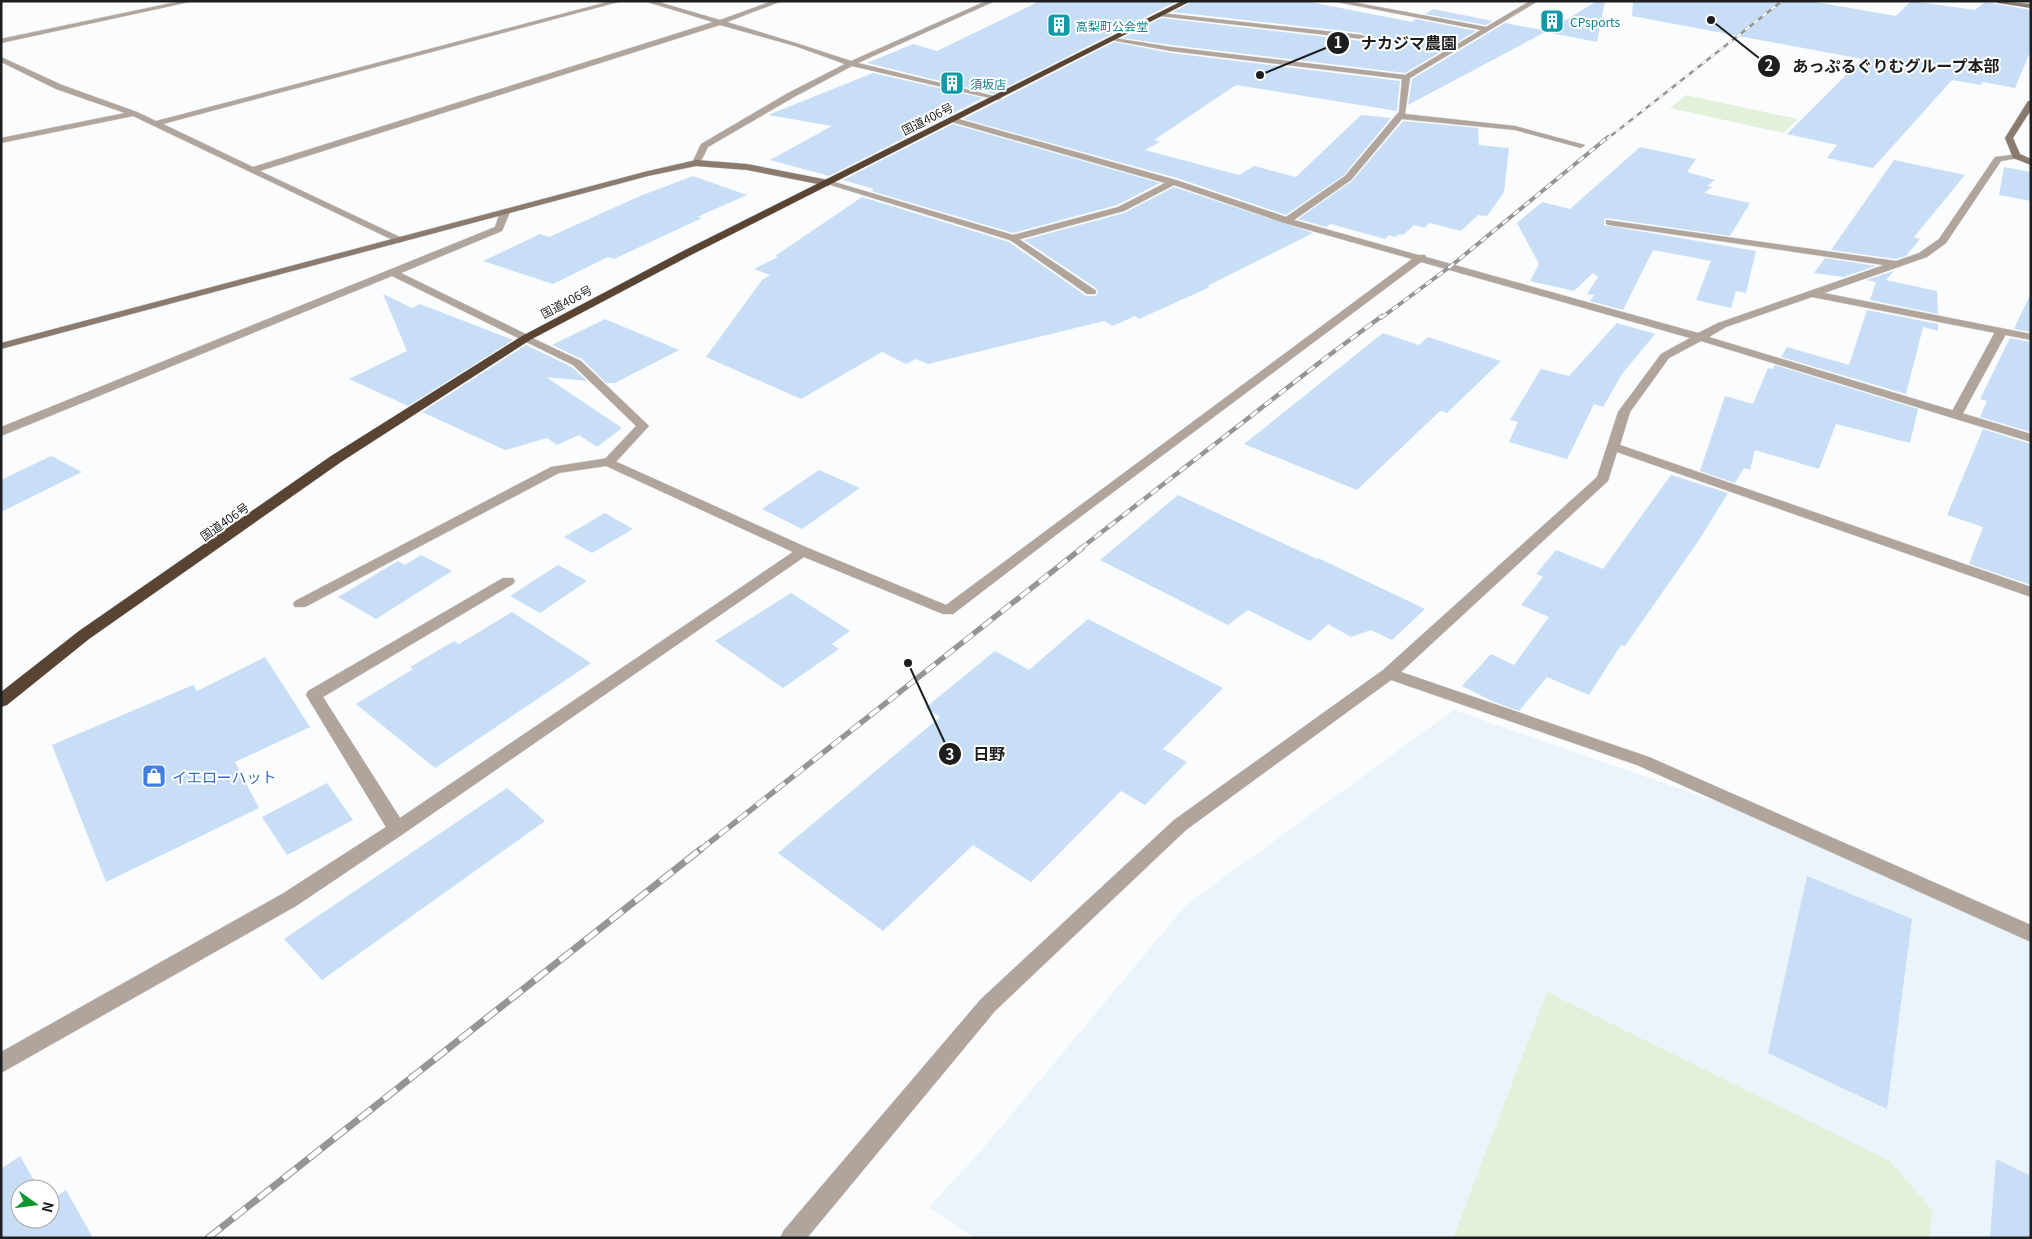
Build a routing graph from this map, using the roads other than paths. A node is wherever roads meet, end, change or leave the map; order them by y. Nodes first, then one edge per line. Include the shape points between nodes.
1 (191, 1) edge
2 (619, 1) edge
3 (647, 1) edge
4 (779, 1) edge
5 (992, 1) edge
6 (1188, 1) edge
7 (1335, 1) edge
8 (1535, 1) edge
9 (1998, 1) edge
10 (2031, 6) edge
11 (1161, 15) junction
12 (721, 22) junction
13 (1485, 29) junction
14 (1362, 38) dead end
15 (1114, 40) junction
16 (1, 41) edge
17 (1, 59) edge
18 (851, 64) junction
19 (1406, 77) junction
20 (998, 98) junction
21 (2031, 103) edge
22 (134, 114) junction
23 (1400, 116) junction
24 (955, 120) junction
25 (155, 124) junction
26 (1, 141) edge
27 (1581, 145) dead end
28 (2016, 156) junction
29 (2031, 162) edge
30 (696, 163) junction
31 (253, 170) junction
32 (1173, 182) junction
33 (828, 183) junction
34 (505, 212) junction
35 (1287, 221) junction
36 (1608, 222) dead end
37 (1012, 238) junction
38 (399, 240) junction
39 (1421, 257) junction
40 (1897, 264) junction
41 (392, 272) junction
42 (1091, 292) dead end
43 (1811, 294) junction
44 (2001, 332) junction
45 (1698, 336) junction
46 (2031, 337) edge
47 (526, 338) junction
48 (1, 346) edge
49 (1956, 415) junction
50 (1, 432) edge
51 (2031, 438) edge
52 (1614, 447) junction
53 (608, 462) junction
54 (803, 551) junction
55 (508, 581) dead end
56 (2031, 592) edge
57 (300, 604) dead end
58 (1389, 674) junction
59 (1, 701) edge
60 (397, 829) junction
61 (2031, 934) edge
62 (1, 1063) edge
63 (792, 1238) edge

1 - 16 street
2 - 25 street
3 - 12 street
4 - 12 street
5 - 18 street
6 - 11 highway, 国道406号
7 - 13 street
8 - 13 street
9 - 10 street
11 - 14 street
11 - 15 highway, 国道406号
12 - 18 street
12 - 31 street
13 - 19 street
15 - 19 street
15 - 20 highway, 国道406号
17 - 22 street via 59,87
18 - 20 street
18 - 30 street via 704,146
19 - 23 street
20 - 24 highway, 国道406号
21 - 28 street via 2009,138
22 - 25 street
22 - 26 street
23 - 27 street via 1515,128
23 - 35 street via 1348,178
24 - 32 street
24 - 33 highway, 国道406号
25 - 31 street
28 - 29 street
28 - 40 street via 1998,160 1943,241 1923,255
30 - 33 street via 747,167
30 - 34 street
31 - 38 street
32 - 35 street
32 - 37 street via 1121,209
33 - 37 street
33 - 47 highway, 国道406号
34 - 38 street
34 - 41 street via 499,228
35 - 39 street
36 - 40 street
37 - 42 street
38 - 48 street
39 - 45 street
39 - 54 street via 948,611
40 - 43 street
41 - 47 street
41 - 50 street
43 - 44 street
43 - 45 street
44 - 46 street
44 - 49 street
45 - 49 street
45 - 52 street via 1665,356 1624,412
47 - 53 street via 577,363 643,426
47 - 59 highway, 国道406号 via 328,465 84,635
49 - 51 street
52 - 56 street
52 - 58 street via 1603,478
53 - 54 street
53 - 57 street via 556,470
54 - 60 street
55 - 60 street via 314,695
58 - 61 street via 1643,761
58 - 63 street via 1180,824 995,999
60 - 62 street via 289,900

